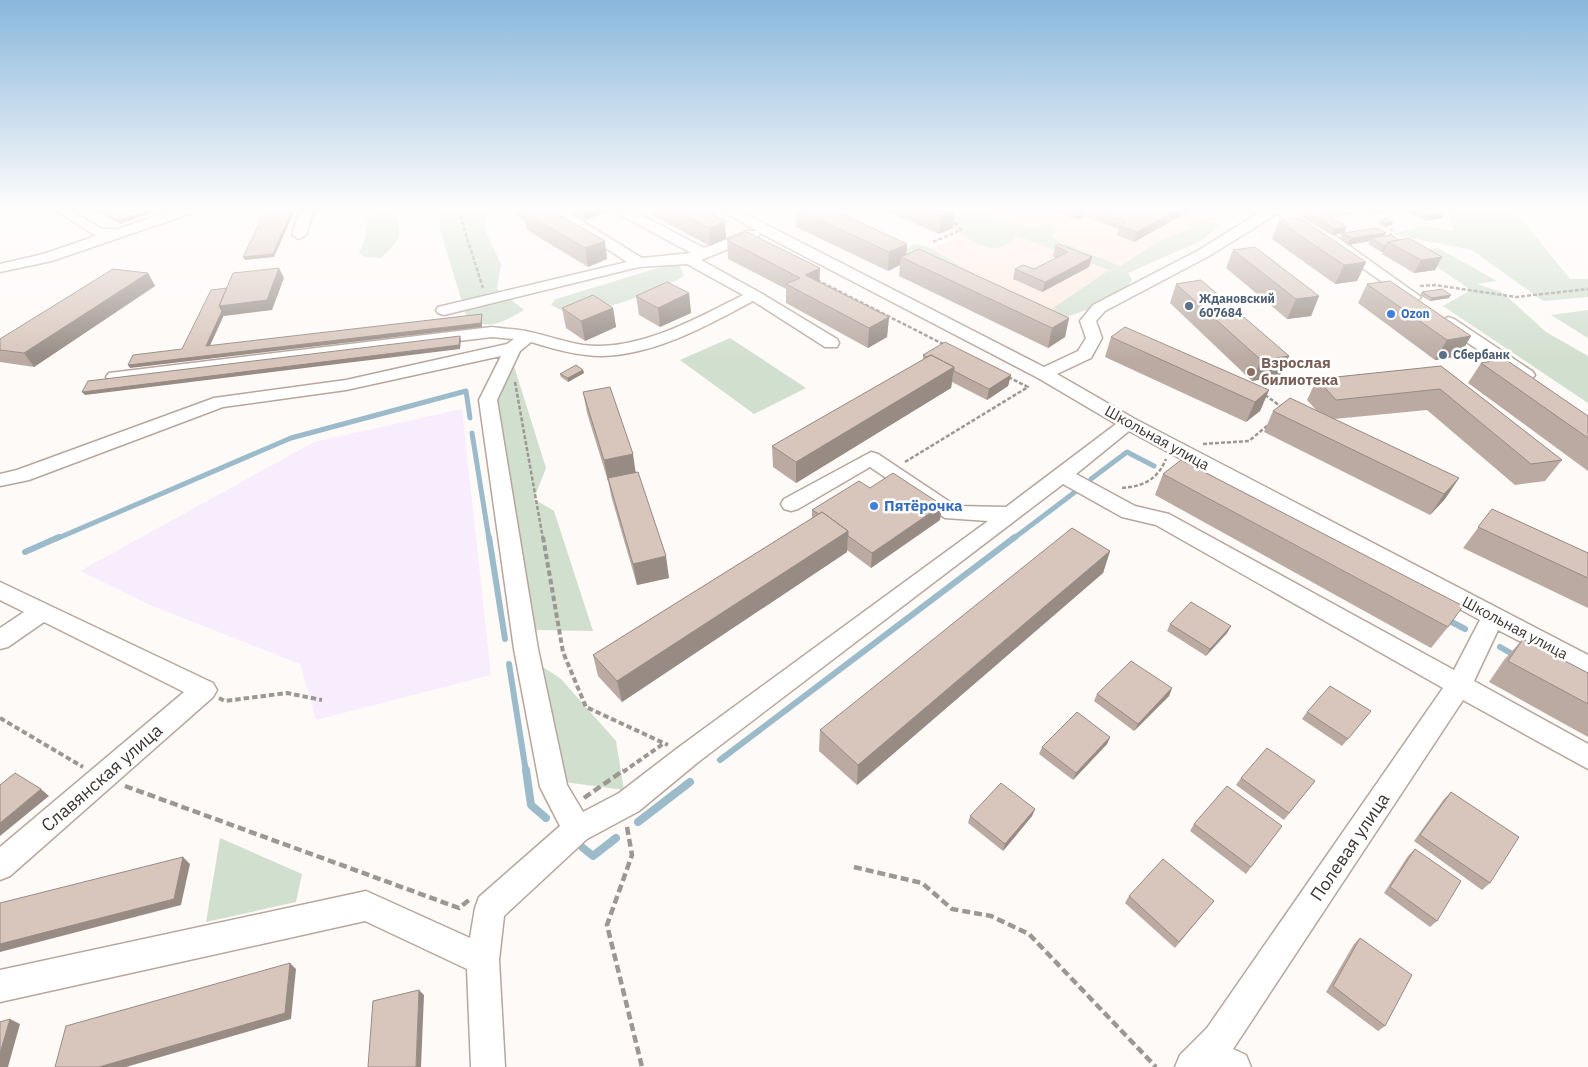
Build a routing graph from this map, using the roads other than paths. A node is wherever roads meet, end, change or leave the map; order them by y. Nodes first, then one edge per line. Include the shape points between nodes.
1 (39, 260) edge
2 (634, 260) edge
3 (666, 260) edge
4 (703, 260) edge
5 (819, 260) edge
6 (1191, 260) edge
7 (1360, 260) edge
8 (639, 263) junction
9 (0, 268) edge
10 (754, 295) junction
11 (1422, 304) edge
12 (444, 310) dead end
13 (1438, 315) edge
14 (831, 343) dead end
15 (517, 346) junction
16 (115, 377) edge
17 (1039, 379) junction
18 (1542, 386) edge
19 (1128, 423) junction
20 (1063, 475) junction
21 (0, 480) edge
22 (791, 504) dead end
23 (1011, 514) junction
24 (0, 590) edge
25 (43, 611) junction
26 (1493, 617) junction
27 (0, 640) edge
28 (1588, 667) edge
29 (1459, 685) junction
30 (1588, 757) edge
31 (571, 820) junction
32 (0, 866) edge
33 (483, 960) junction
34 (0, 986) edge
35 (1210, 1063) edge
36 (488, 1067) edge

1 - 9 street
2 - 8 street
3 - 8 street
4 - 10 street
5 - 17 street, Школьная улица
6 - 17 street via 1099,308 1088,321 1094,338 1085,354
7 - 11 street
8 - 12 street
10 - 14 street
10 - 15 street via 694,326 617,349 585,351
13 - 18 street
15 - 16 street via 492,332
15 - 21 street via 346,385 220,402
15 - 31 street via 488,400 526,649 554,787
17 - 19 street, Школьная улица
19 - 20 street
19 - 26 street, Школьная улица
20 - 23 street
20 - 29 street via 1129,512 1162,519
22 - 23 street via 871,458 952,513
23 - 31 street via 629,802
24 - 25 street
25 - 27 street
25 - 32 street, Славянская улица via 204,690
26 - 28 street, Школьная улица
26 - 29 street, Полевая улица
29 - 30 street
29 - 35 street, Полевая улица via 1219,1040
31 - 33 street via 490,908
33 - 34 street via 366,906
33 - 36 street

